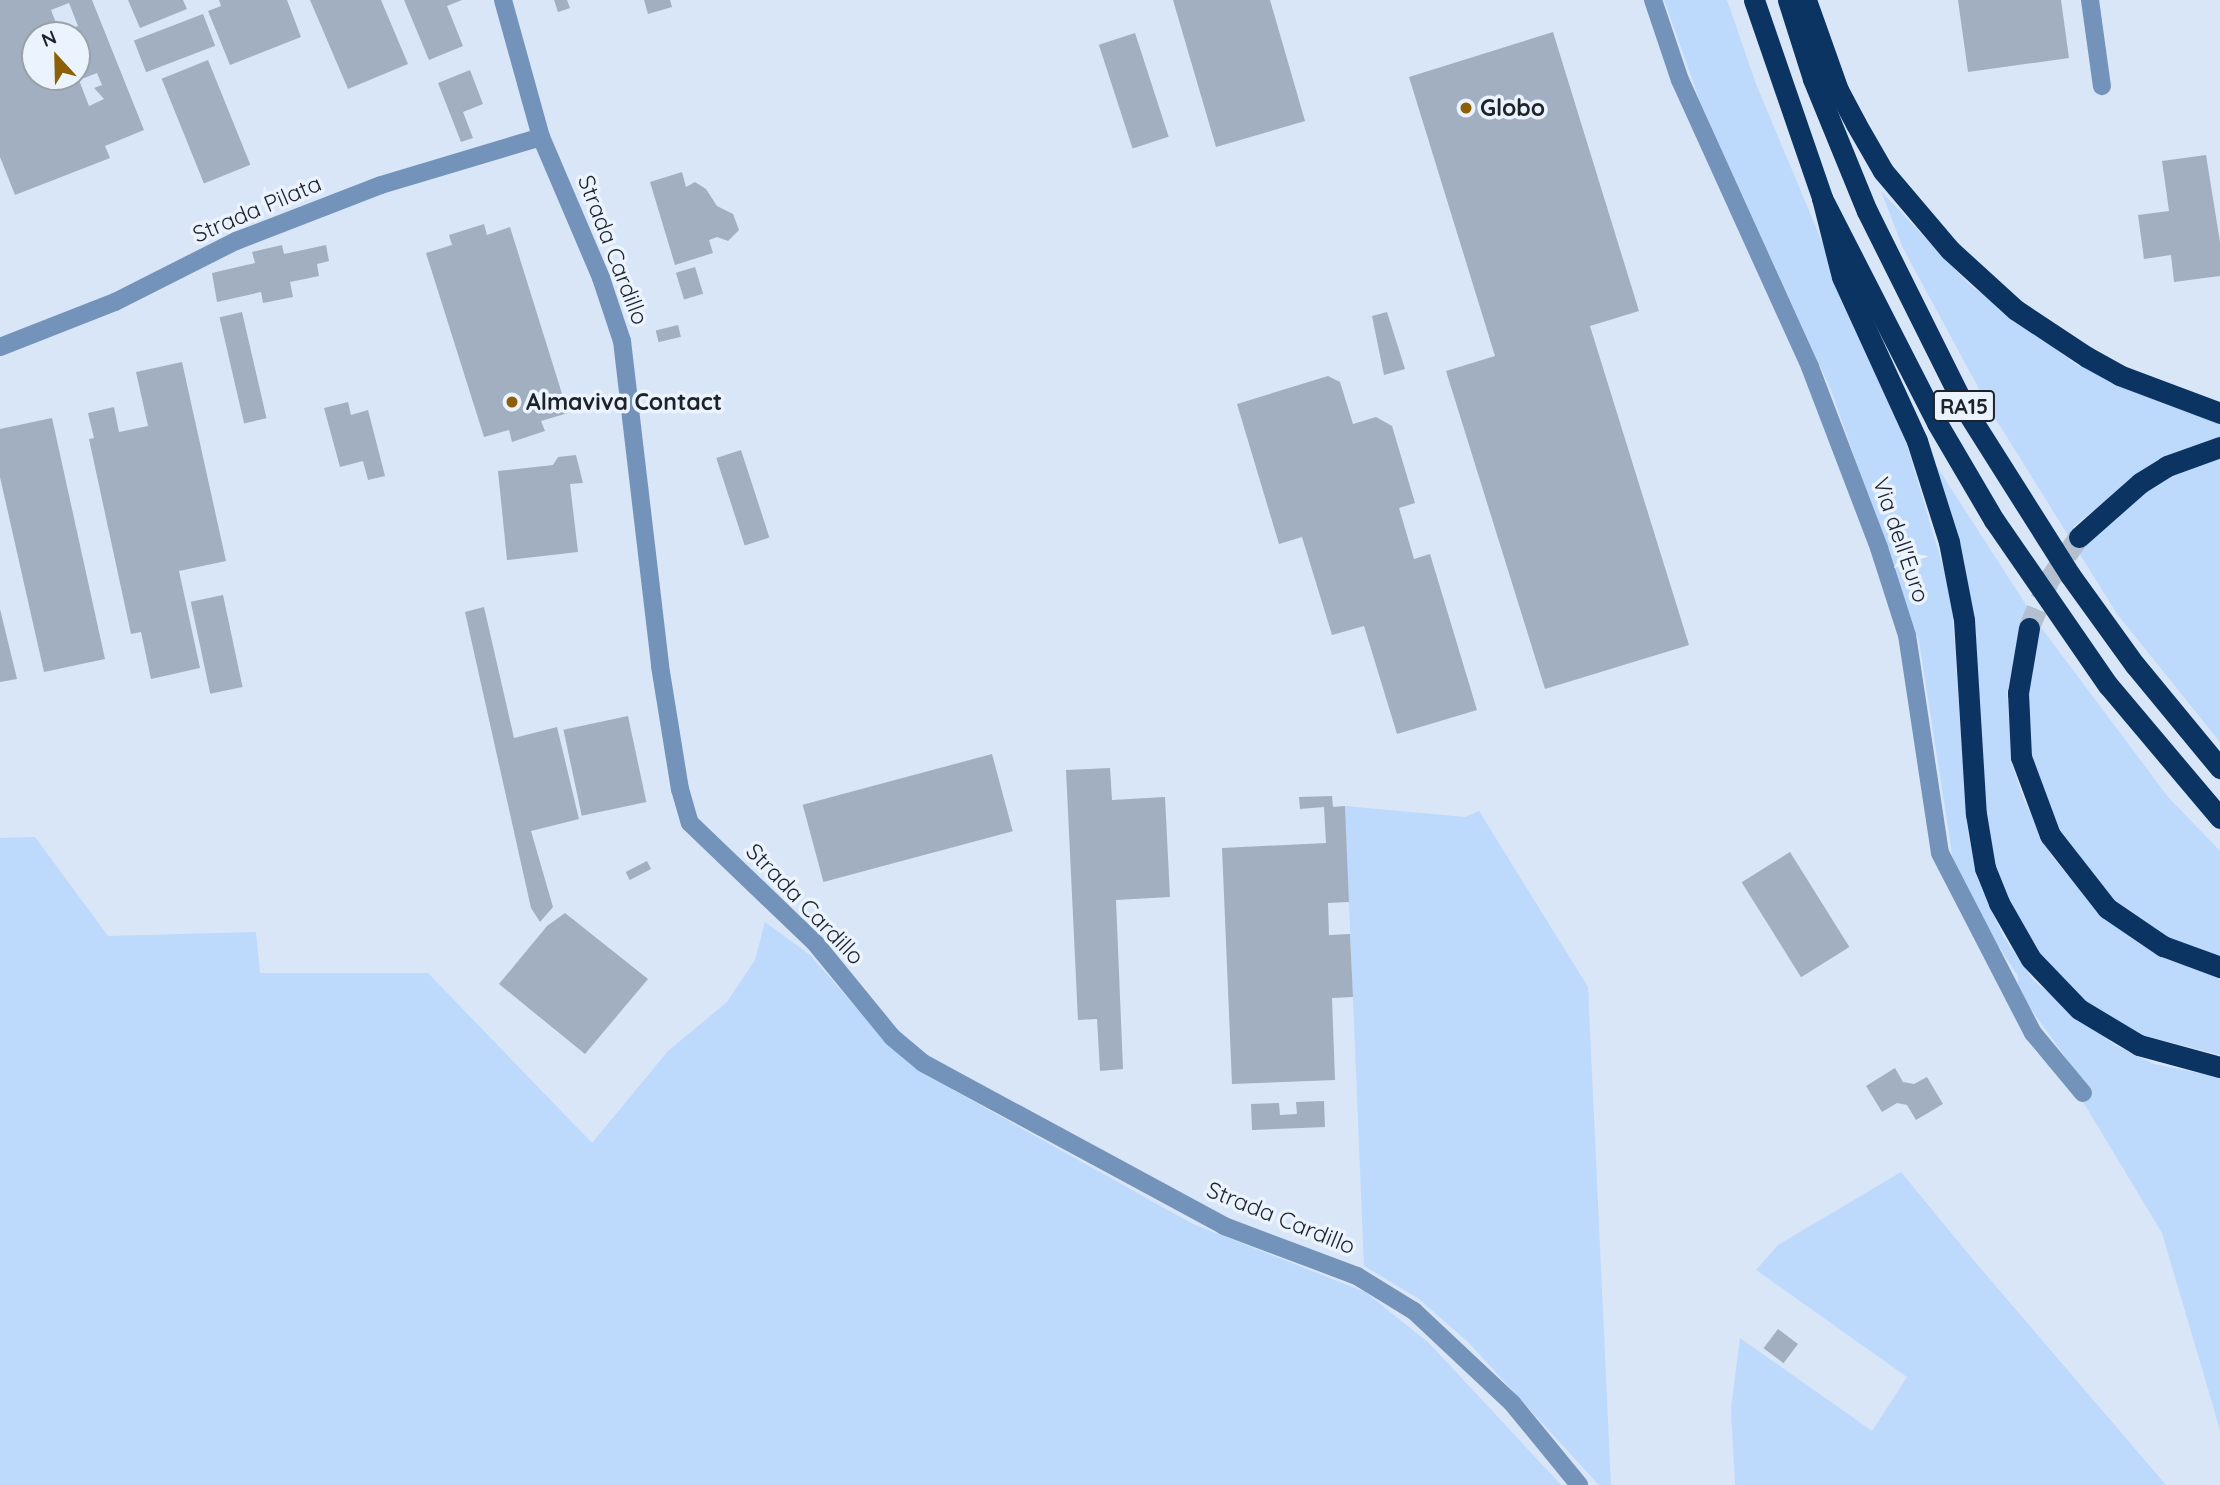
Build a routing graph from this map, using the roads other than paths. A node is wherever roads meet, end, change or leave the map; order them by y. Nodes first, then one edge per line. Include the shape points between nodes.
1 (503, 0) edge
2 (1653, 0) edge
3 (1754, 0) edge
4 (1788, 0) edge
5 (1806, 0) edge
6 (2090, 0) edge
7 (2102, 86) dead end
8 (541, 137) junction
9 (1822, 198) junction
10 (0, 347) edge
11 (2220, 412) edge
12 (2220, 447) edge
13 (2079, 537) tunnel mouth
14 (2029, 628) tunnel mouth
15 (2220, 768) edge
16 (2220, 818) edge
17 (2220, 967) edge
18 (2220, 1067) edge
19 (2083, 1093) dead end
20 (1579, 1485) edge

1 - 8 street, Strada Cardillo
2 - 19 street, Via dell'Euro via 1680,80 1810,367 1879,548 1908,635 1944,863 2033,1033
3 - 9 highway, RA15
4 - 15 highway, RA15 via 1867,211 1967,412 2070,575 2135,665
5 - 11 highway via 1838,90 1883,171 1950,250 2016,310 2087,357 2119,375
6 - 7 street
8 - 10 street, Strada Pilata via 381,185 248,236 115,302
8 - 20 street, Strada Cardillo via 601,278 622,341 660,666 690,823 816,944 892,1037 923,1063 1224,1226 1356,1276 1414,1311 1512,1403
9 - 16 highway, RA15 via 1924,399 1994,520 2108,685
9 - 18 highway via 1842,277 1917,441 1949,542 1964,620 1976,814 1985,868 1998,903 2031,959 2079,1009 2139,1045
12 - 13 highway via 2167,466 2140,483
14 - 17 highway via 2018,694 2021,757 2029,789 2050,835 2107,908 2163,946

